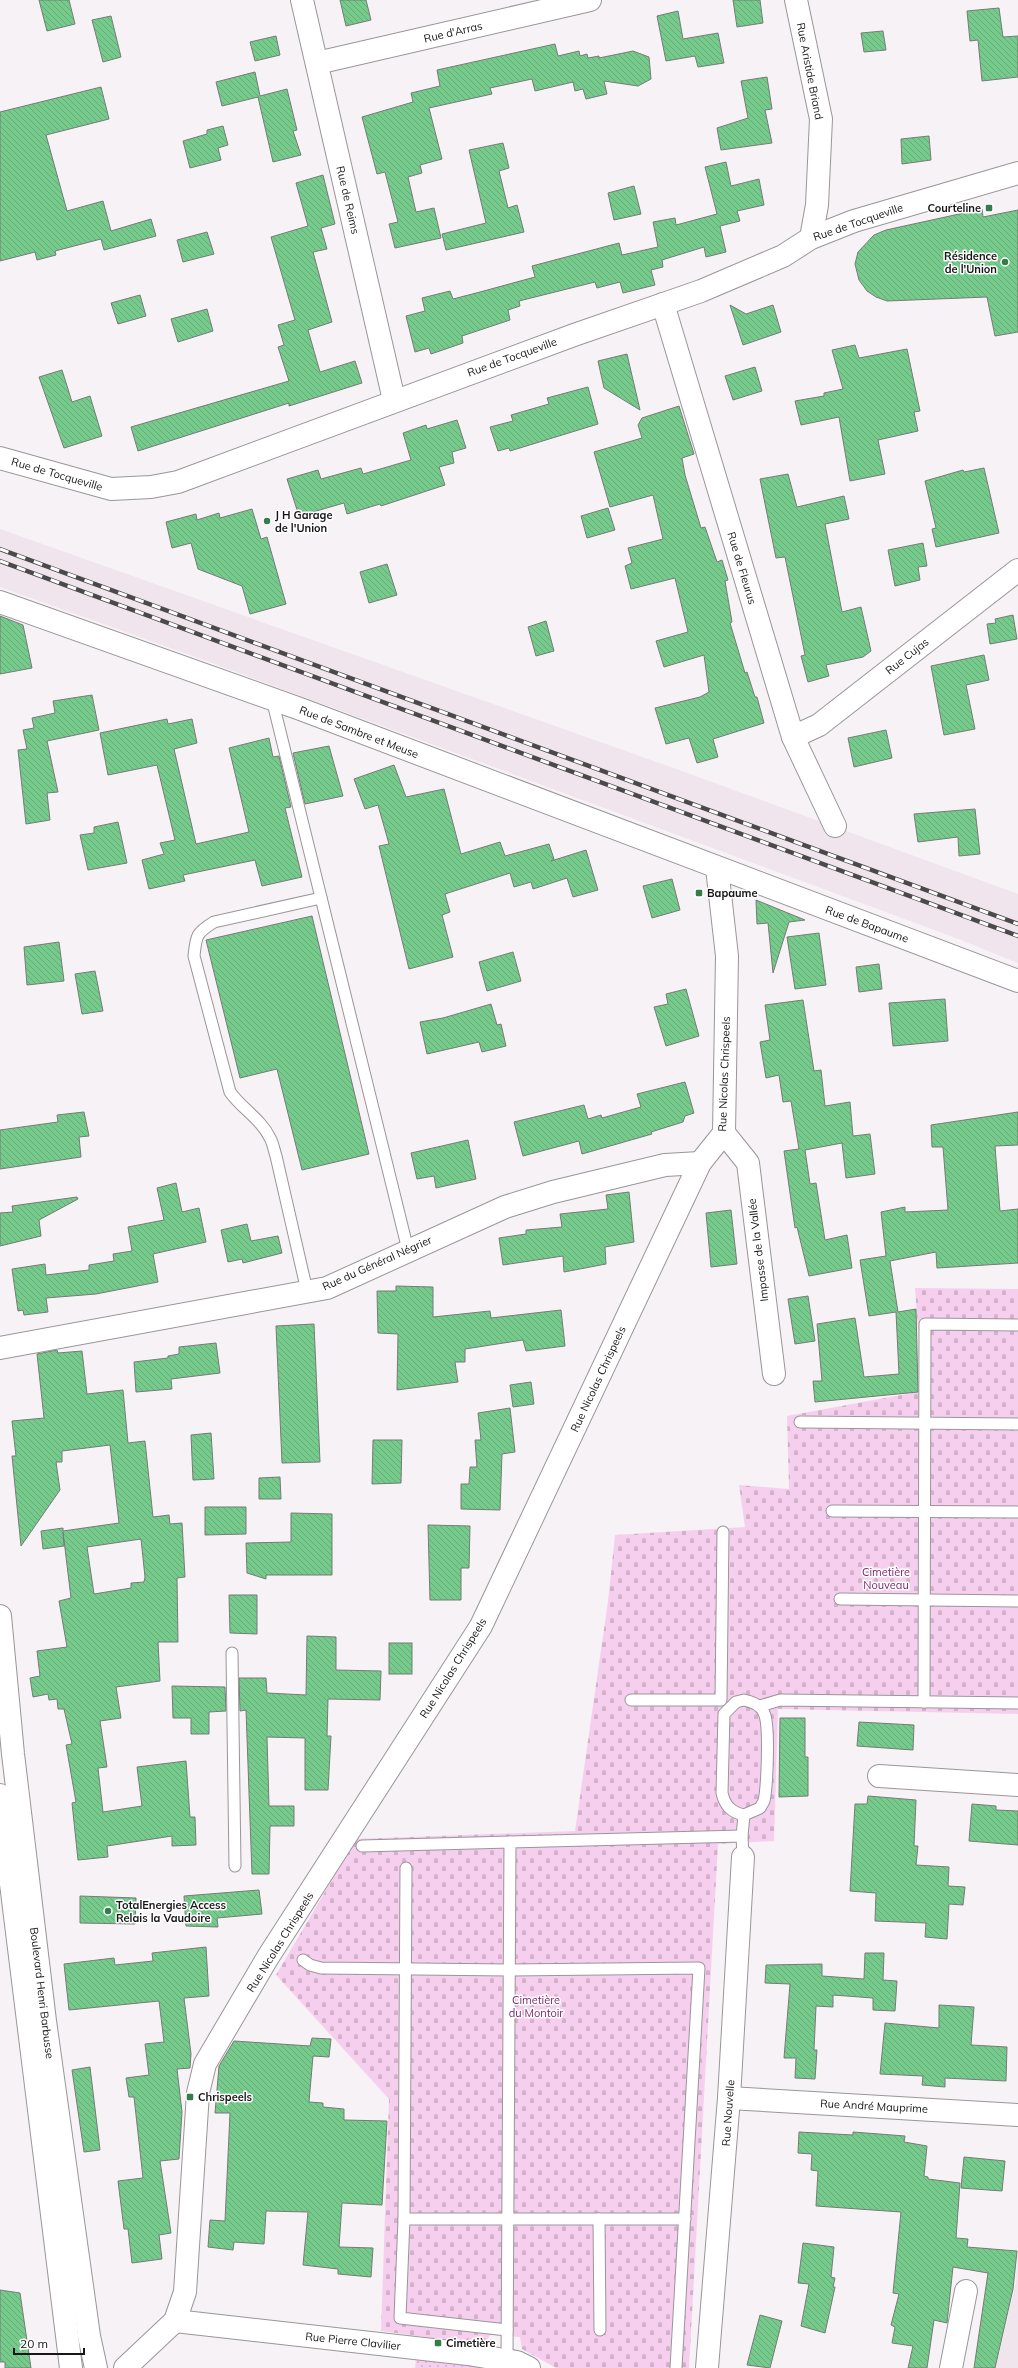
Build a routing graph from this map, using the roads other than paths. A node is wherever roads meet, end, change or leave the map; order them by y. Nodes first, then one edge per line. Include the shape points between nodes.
1 (302, 0) edge
2 (590, 0) edge
3 (796, 0) edge
4 (317, 63) junction
5 (1018, 173) edge
6 (811, 238) junction
7 (663, 304) junction
8 (394, 400) junction
9 (0, 458) edge
10 (1018, 570) edge
11 (0, 602) edge
12 (272, 699) junction
13 (792, 737) junction
14 (835, 826) dead end
15 (717, 868) junction
16 (321, 898) junction
17 (1018, 981) edge
18 (724, 1133) junction
19 (700, 1163) junction
20 (408, 1250) junction
21 (307, 1291) junction
22 (1018, 1325) edge
23 (0, 1348) edge
24 (774, 1374) dead end
25 (800, 1422) dead end
26 (925, 1424) junction
27 (1018, 1424) edge
28 (832, 1511) dead end
29 (925, 1511) junction
30 (1018, 1512) edge
31 (723, 1532) dead end
32 (840, 1599) dead end
33 (924, 1600) junction
34 (1018, 1600) edge
35 (0, 1616) edge
36 (232, 1653) dead end
37 (631, 1700) dead end
38 (924, 1702) junction
39 (725, 1703) junction
40 (1018, 1704) edge
41 (760, 1706) junction
42 (879, 1776) dead end
43 (1018, 1785) edge
44 (0, 1795) edge
45 (744, 1815) junction
46 (742, 1836) junction
47 (510, 1842) junction
48 (362, 1846) dead end
49 (743, 1857) joint
50 (235, 1866) dead end
51 (406, 1868) dead end
52 (303, 1960) dead end
53 (406, 1969) junction
54 (510, 1970) junction
55 (729, 2098) junction
56 (1018, 2115) edge
57 (404, 2219) junction
58 (508, 2219) junction
59 (599, 2219) junction
60 (684, 2219) junction
61 (966, 2291) dead end
62 (174, 2321) junction
63 (507, 2330) junction
64 (600, 2330) dead end
65 (517, 2364) edge
66 (71, 2368) edge
67 (96, 2368) edge
68 (125, 2368) edge
69 (676, 2368) edge
70 (708, 2368) edge
71 (951, 2368) edge

1 - 4 street, Rue de Reims
2 - 4 street, Rue d'Arras
3 - 6 street, Rue Aristide Briand via 821,120 817,206
4 - 8 street, Rue de Reims
5 - 6 street, Rue de Tocqueville via 854,221
6 - 7 street, Rue de Tocqueville via 783,256 701,291
7 - 8 street, Rue de Tocqueville
7 - 13 street, Rue de Fleurus
8 - 9 street, Rue de Tocqueville via 178,482 151,487 112,489
10 - 13 street, Rue Cujas via 819,725
11 - 12 street, Rue de Sambre et Meuse
12 - 15 street, Rue de Sambre et Meuse
12 - 16 lane
13 - 14 street, Rue de Fleurus
15 - 17 street, Rue de Bapaume
15 - 18 street, Rue Nicolas Chrispeels via 727,956
16 - 20 lane
16 - 21 lane via 214,922 200,930 196,938 194,956 230,1092 236,1102 256,1119 270,1138
18 - 19 street, Rue Nicolas Chrispeels
18 - 24 street, Impasse de la Vallée via 748,1163
19 - 20 street, Rue du Général Négrier via 665,1165 553,1192 506,1207
19 - 62 street, Rue Nicolas Chrispeels via 481,1626 268,1957 205,2064 198,2093 185,2292
20 - 21 street, Rue du Général Négrier via 327,1288
21 - 23 street, Rue du Général Négrier
22 - 26 lane via 926,1324
25 - 26 lane
26 - 27 lane
26 - 29 lane
28 - 29 lane
29 - 30 lane
29 - 33 lane
31 - 39 lane
32 - 33 lane
33 - 34 lane
33 - 38 lane
35 - 67 street, Boulevard Henri Barbusse via 13,1754 43,2005 89,2336
36 - 50 lane
37 - 39 lane
38 - 40 lane
38 - 41 lane via 780,1700
39 - 41 lane via 744,1700
39 - 45 lane via 722,1793 729,1808
41 - 45 lane via 766,1721 766,1793 760,1808
42 - 43 street
44 - 66 street, Boulevard Henri Barbusse
45 - 46 lane
46 - 47 lane
46 - 49 lane
47 - 48 lane
47 - 54 lane
49 - 55 street, Rue Nouvelle
51 - 53 lane
52 - 53 lane via 321,1968
53 - 54 lane
53 - 57 lane
54 - 58 lane
54 - 60 lane via 699,1968
55 - 56 street, Rue André Mauprime
55 - 70 street, Rue Nouvelle
57 - 58 lane
57 - 63 lane via 400,2318
58 - 59 lane
58 - 63 lane
59 - 60 lane
59 - 64 lane
60 - 69 lane
61 - 71 street
62 - 65 street, Rue Pierre Clavilier
62 - 68 street, Rue Nicolas Chrispeels
63 - 65 lane

